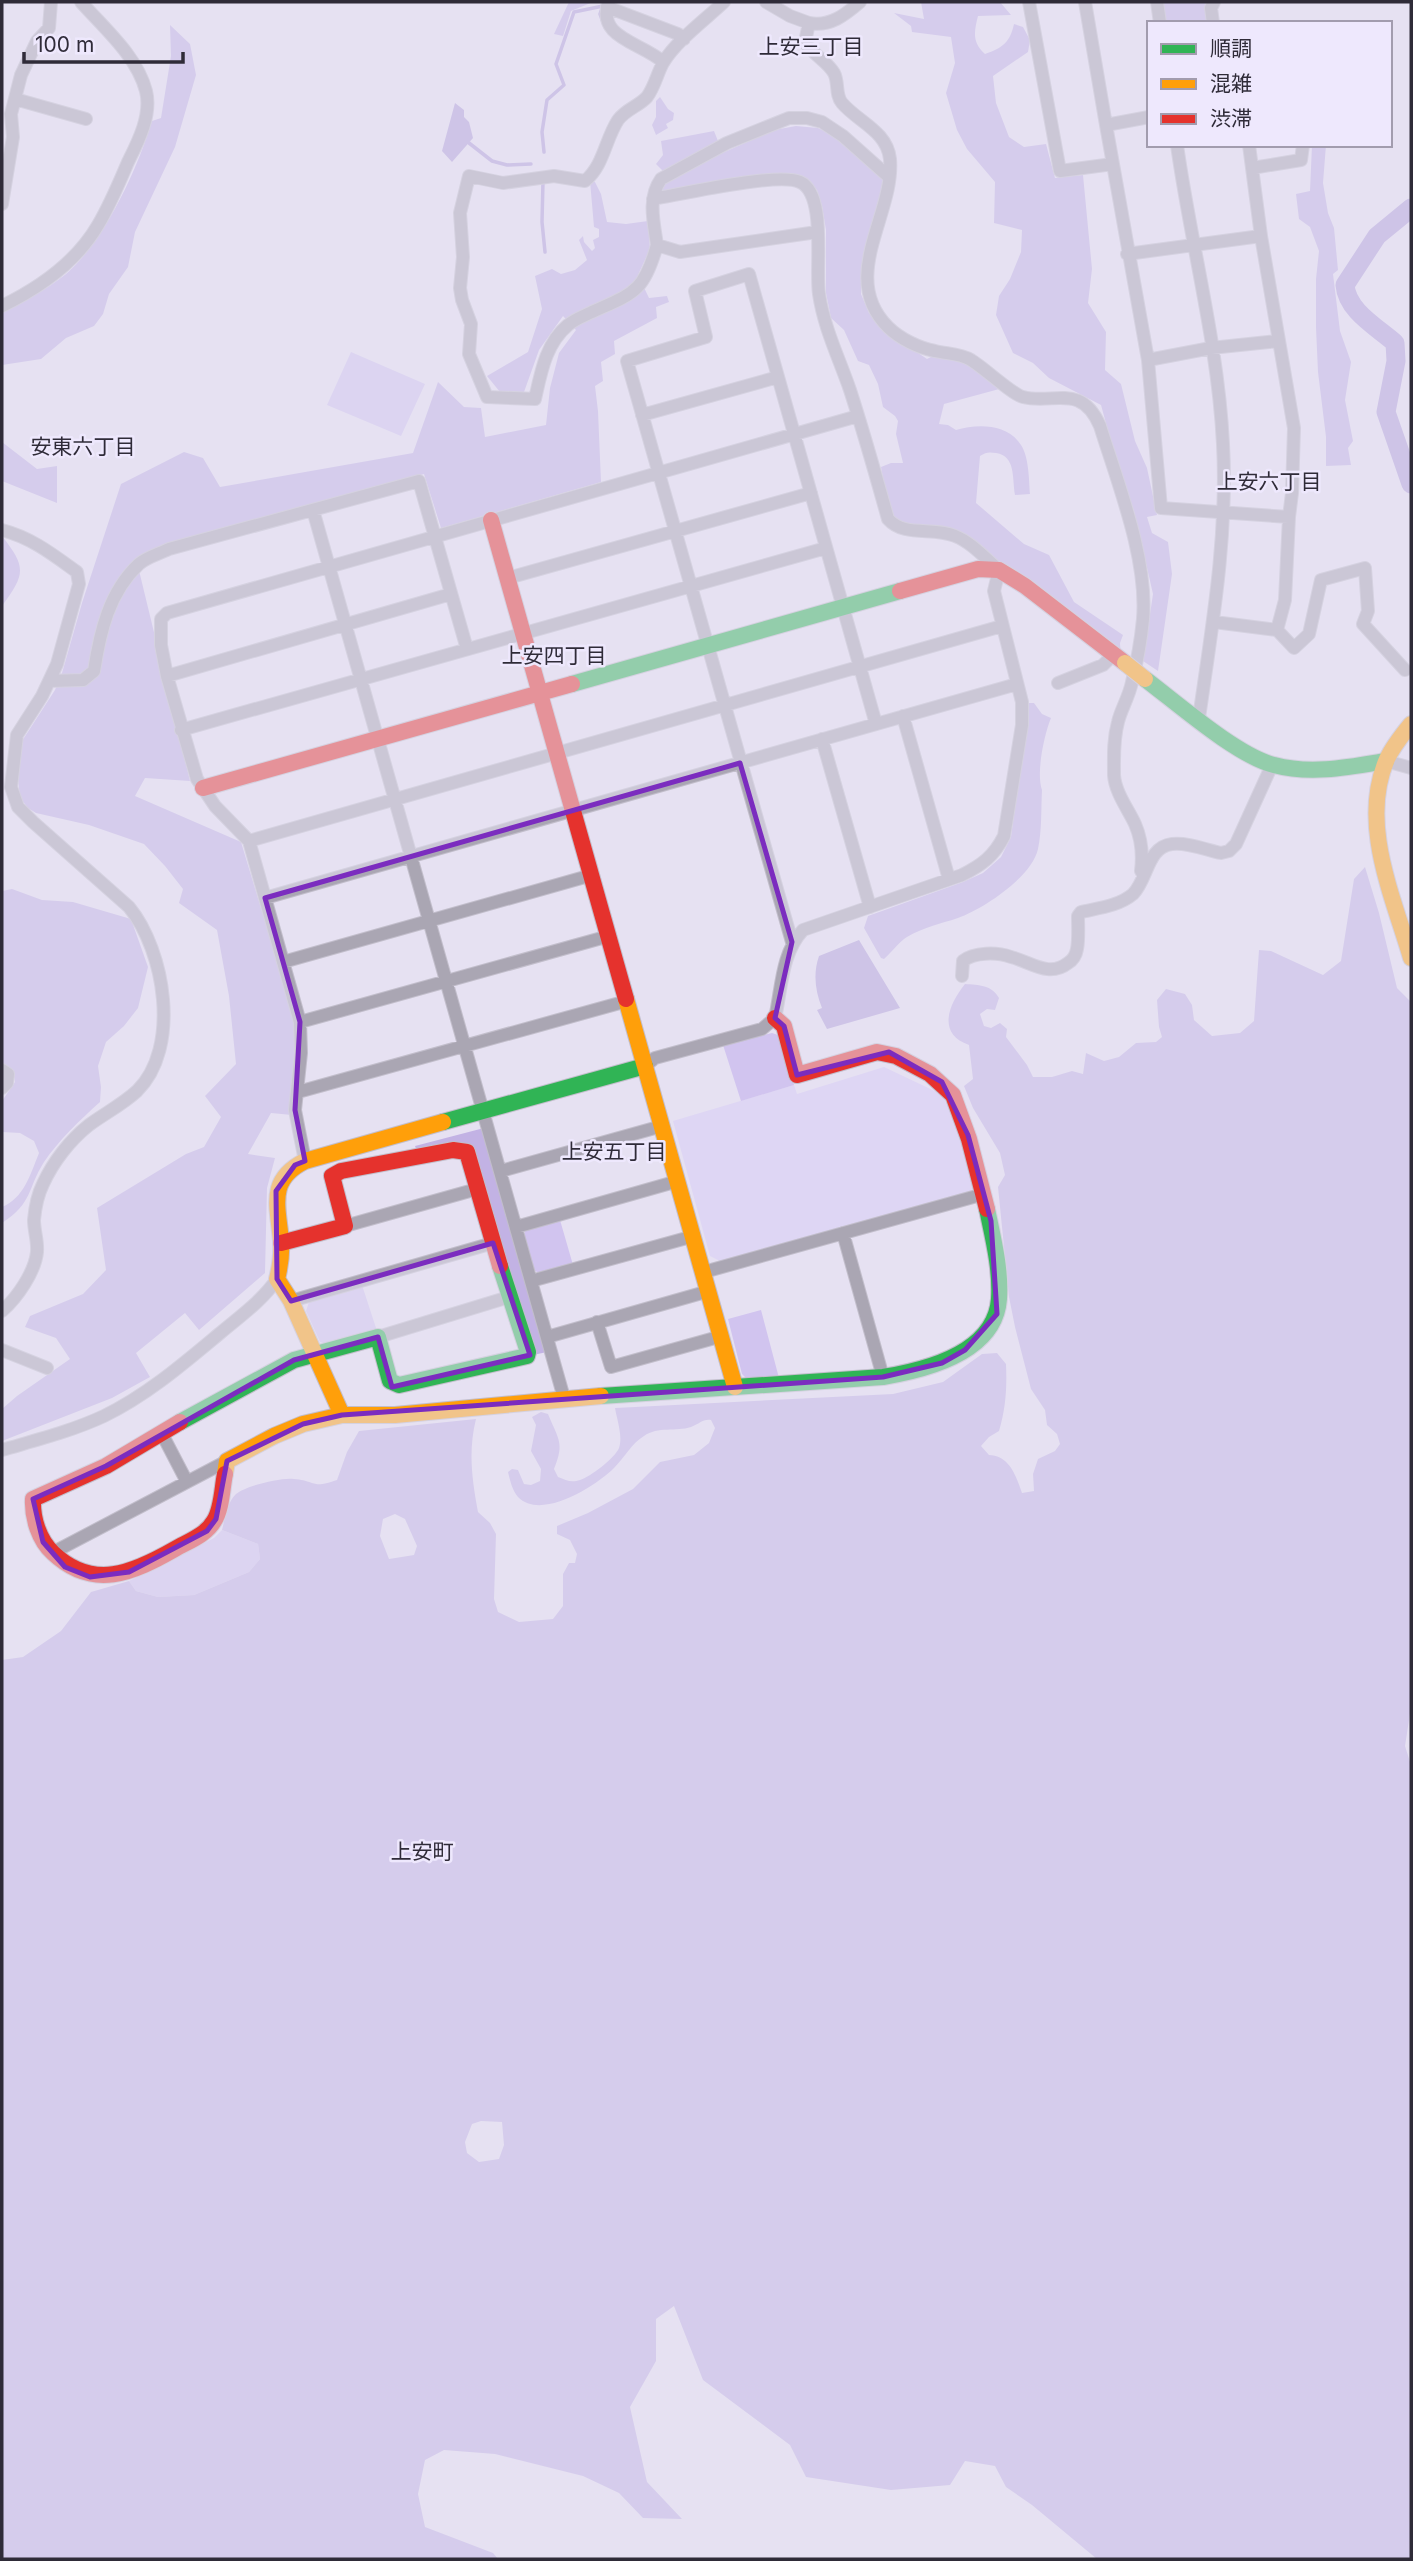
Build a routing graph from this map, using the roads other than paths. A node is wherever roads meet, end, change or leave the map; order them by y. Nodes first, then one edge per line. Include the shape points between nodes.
1 (51, 2) edge
2 (81, 2) edge
3 (724, 2) edge
4 (766, 2) edge
5 (860, 2) edge
6 (1029, 2) edge
7 (1085, 2) edge
8 (1157, 2) edge
9 (1214, 2) edge
10 (608, 4) edge
11 (1160, 21) edge
12 (1213, 21) edge
13 (809, 23) junction
14 (684, 39) junction
15 (663, 62) junction
16 (15, 99) junction
17 (1147, 117) edge
18 (86, 119) dead end
19 (1106, 125) junction
20 (1177, 147) edge
21 (1248, 147) edge
22 (1303, 147) edge
23 (1113, 164) junction
24 (1252, 168) junction
25 (889, 177) junction
26 (653, 200) junction
27 (2, 204) edge
28 (817, 232) junction
29 (1261, 236) junction
30 (1195, 243) junction
31 (657, 245) junction
32 (1127, 254) junction
33 (2, 306) edge
34 (1278, 341) junction
35 (1211, 348) junction
36 (1148, 360) junction
37 (778, 377) junction
38 (642, 415) junction
39 (858, 416) junction
40 (794, 434) junction
41 (657, 473) junction
42 (811, 493) junction
43 (313, 510) junction
44 (1224, 513) junction
45 (1289, 517) junction
46 (491, 520) junction
47 (2, 530) edge
48 (674, 531) junction
49 (435, 536) junction
50 (826, 548) junction
51 (328, 568) junction
52 (999, 570) junction
53 (508, 578) junction
54 (689, 587) junction
55 (451, 594) junction
56 (843, 607) junction
57 (1214, 622) junction
58 (345, 624) junction
59 (1002, 626) junction
60 (1277, 630) junction
61 (524, 633) junction
62 (706, 646) junction
63 (467, 649) junction
64 (1119, 658) junction
65 (860, 667) junction
66 (1405, 670) dead end
67 (167, 676) junction
68 (360, 679) junction
69 (49, 681) junction
70 (1058, 683) dead end
71 (1017, 684) junction
72 (541, 693) junction
73 (723, 706) junction
74 (903, 716) junction
75 (1199, 718) junction
76 (876, 724) junction
77 (1411, 724) edge
78 (181, 730) junction
79 (822, 739) junction
80 (378, 740) junction
81 (557, 753) junction
82 (1386, 761) junction
83 (740, 763) junction
84 (1272, 765) junction
85 (1411, 768) edge
86 (203, 788) junction
87 (395, 799) junction
88 (574, 810) junction
89 (249, 841) junction
90 (411, 856) junction
91 (592, 875) junction
92 (1144, 875) junction
93 (949, 879) junction
94 (265, 898) junction
95 (870, 907) junction
96 (429, 920) junction
97 (609, 936) junction
98 (792, 942) junction
99 (1411, 958) edge
100 (283, 962) junction
101 (962, 976) dead end
102 (447, 982) junction
103 (627, 1001) junction
104 (775, 1018) junction
105 (300, 1022) junction
106 (465, 1046) junction
107 (645, 1066) junction
108 (2, 1070) edge
109 (2, 1088) edge
110 (298, 1093) junction
111 (484, 1111) junction
112 (662, 1126) junction
113 (305, 1161) junction
114 (500, 1171) junction
115 (678, 1181) junction
116 (477, 1189) junction
117 (984, 1194) junction
118 (345, 1226) junction
119 (516, 1227) junction
120 (843, 1233) junction
121 (694, 1236) junction
122 (281, 1243) junction
123 (493, 1243) junction
124 (704, 1272) junction
125 (277, 1279) junction
126 (531, 1281) junction
127 (709, 1291) junction
128 (509, 1297) junction
129 (291, 1301) junction
130 (2, 1311) edge
131 (597, 1322) junction
132 (722, 1336) junction
133 (379, 1337) junction
134 (547, 1337) junction
135 (2, 1350) edge
136 (314, 1355) junction
137 (47, 1368) dead end
138 (883, 1377) junction
139 (735, 1387) junction
140 (564, 1398) junction
141 (342, 1415) junction
142 (161, 1432) junction
143 (2, 1450) edge
144 (228, 1461) junction
145 (187, 1482) junction
146 (52, 1553) junction

1 - 16 street via 49,28 37,41
2 - 33 street via 141,77 147,94 143,128 90,237 43,283
3 - 14 street
4 - 13 street
5 - 13 street via 842,17
6 - 23 street via 1060,171
7 - 19 street
8 - 11 street
9 - 12 street
10 - 14 street
10 - 15 street via 606,19 611,32
13 - 25 street via 805,42 832,70 841,103 873,128 887,149
14 - 15 street
15 - 31 street via 645,100 624,112 616,124 596,172 586,181 554,176 503,183 470,176 460,213 460,288 471,324 469,354 487,397 535,399 543,363 557,336 569,323 633,293 650,269
16 - 18 street
16 - 27 street
17 - 19 street
19 - 23 street
20 - 30 street
21 - 24 street
22 - 24 street via 1301,160
23 - 32 street
24 - 29 street
25 - 26 street via 822,122 789,118 661,179
25 - 92 street via 867,279 878,314 887,326 919,347 970,359 1020,397 1074,400 1096,416 1100,426 1128,517 1144,594 1132,683 1118,719 1114,779 1142,846
26 - 28 street via 788,179 803,183 813,193
26 - 31 street
28 - 31 street via 680,252
28 - 39 street via 819,293 827,331
29 - 30 street
29 - 34 street
30 - 32 street
30 - 35 street
32 - 36 street
34 - 35 street
34 - 45 street via 1294,428
35 - 36 street
35 - 44 street via 1223,444
36 - 44 street via 1161,508
37 - 38 street
37 - 38 street via 749,274 695,291 706,337 627,361
37 - 40 street
38 - 41 street
39 - 40 street
39 - 52 street via 888,519 903,529 959,537
40 - 41 street
40 - 42 street
41 - 46 street
41 - 48 street
42 - 48 street
42 - 50 street
43 - 49 street via 419,481
43 - 51 street
43 - 69 street via 169,549 140,563 113,600 98,640 94,671 83,680
44 - 45 street
44 - 57 street
45 - 60 street via 1285,600
46 - 49 street
46 - 53 street
47 - 69 street via 25,536 78,572 75,600
48 - 53 street
48 - 54 street
49 - 51 street
49 - 55 street
50 - 54 street
50 - 56 street
51 - 58 street
51 - 67 street via 167,613 161,619 161,645
52 - 56 street via 978,569
52 - 59 street via 994,591
52 - 64 street
53 - 61 street
54 - 61 street
54 - 62 street
55 - 58 street
55 - 63 street
56 - 62 street
56 - 65 street
57 - 60 street
57 - 75 street
58 - 67 street
58 - 68 street
59 - 65 street
59 - 71 street
60 - 66 street via 1294,648 1309,634 1321,580 1365,568 1368,611 1363,624
61 - 63 street
61 - 72 street
62 - 72 street
62 - 73 street
63 - 68 street
64 - 70 street
64 - 75 street, bridge
65 - 73 street
65 - 76 street
67 - 78 street
68 - 78 street
68 - 80 street
69 - 130 street via 17,735 13,798 140,921 160,976 163,1024 154,1065 144,1083 78,1135 43,1183 34,1221 34,1265
71 - 74 street
71 - 93 street via 1022,725 1004,836 983,864
72 - 80 street
72 - 81 street
73 - 81 street
73 - 83 street
74 - 76 street
74 - 93 street
75 - 84 street via 1233,745
76 - 79 street
77 - 82 street
78 - 86 street
79 - 83 street
79 - 95 street
80 - 86 street
80 - 87 street
81 - 87 street
81 - 88 street
82 - 84 street via 1305,770
82 - 85 street
82 - 99 street via 1377,835
83 - 88 street
83 - 98 street
84 - 92 street via 1236,844 1228,851 1175,843 1163,846
86 - 89 street
87 - 89 street
87 - 90 street
88 - 90 street
88 - 91 street
89 - 94 street
90 - 94 street
90 - 96 street
91 - 96 street
91 - 97 street
92 - 101 street via 1130,897 1081,912 1077,950 1062,968 1043,969 1009,956 980,955 962,961
93 - 95 street
94 - 100 street
95 - 98 street via 803,930
96 - 100 street
96 - 102 street
97 - 102 street
97 - 103 street
98 - 104 street
100 - 105 street
102 - 105 street
102 - 106 street
103 - 106 street
103 - 107 street
104 - 107 street via 762,1029 655,1058
104 - 117 street via 783,1026 797,1075 889,1052 942,1082 953,1094
105 - 110 street
106 - 110 street
106 - 111 street
107 - 111 street
107 - 112 street
108 - 109 street via 8,1074
110 - 113 street via 295,1110
111 - 113 street
111 - 114 street
112 - 114 street
112 - 115 street
113 - 122 street via 282,1178 276,1191
114 - 119 street
115 - 119 street
115 - 121 street
116 - 118 street
116 - 118 street via 467,1152 453,1150 341,1171 332,1176
116 - 123 street
117 - 120 street
117 - 138 street via 999,1286 997,1314 965,1350 942,1363
118 - 122 street
119 - 126 street
120 - 124 street
120 - 138 street
121 - 124 street
121 - 126 street
122 - 125 street
123 - 128 street
123 - 129 street
124 - 127 street
125 - 129 street
125 - 143 street via 224,1330 142,1394 80,1426
126 - 134 street
127 - 131 street
127 - 132 street
128 - 133 street
128 - 133 street via 527,1356 400,1385 390,1381
129 - 136 street
131 - 132 street via 611,1367
131 - 134 street
132 - 139 street
133 - 136 street
134 - 140 street
135 - 137 street
136 - 141 street
136 - 142 street via 295,1360
138 - 139 street
139 - 140 street
140 - 141 street via 395,1415
141 - 144 street via 303,1424
142 - 145 street
142 - 146 street via 106,1466 33,1499 43,1542
144 - 145 street
144 - 146 street via 216,1519 207,1531 129,1572 90,1577 65,1567
145 - 146 street

